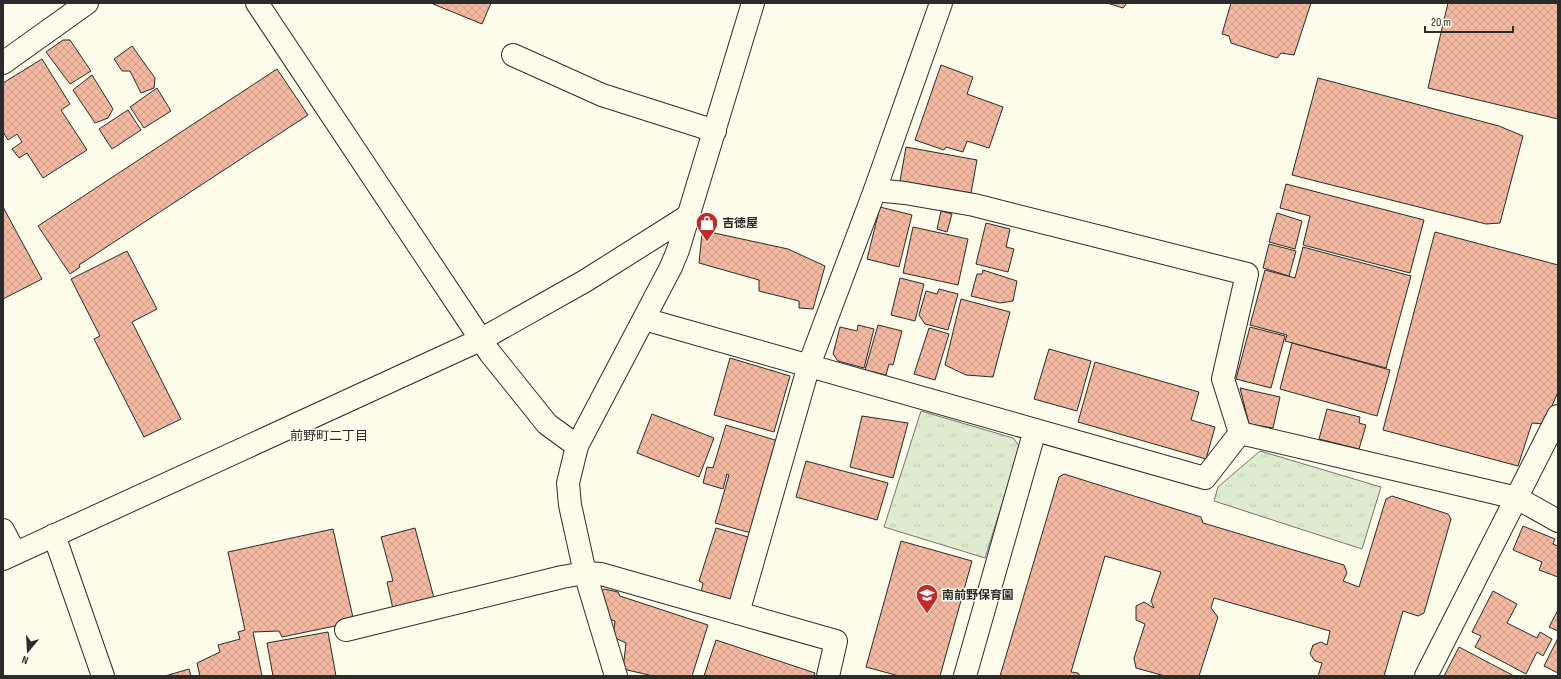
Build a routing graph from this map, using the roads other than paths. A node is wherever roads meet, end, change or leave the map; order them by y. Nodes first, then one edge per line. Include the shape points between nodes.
1 (87, 3) edge
2 (257, 3) edge
3 (753, 3) edge
4 (942, 3) edge
5 (513, 55) dead end
6 (3, 63) edge
7 (715, 131) junction
8 (875, 190) junction
9 (688, 216) junction
10 (644, 319) junction
11 (480, 340) junction
12 (809, 365) junction
13 (1558, 416) edge
14 (1035, 430) junction
15 (1240, 433) junction
16 (578, 446) junction
17 (1517, 498) junction
18 (1558, 521) edge
19 (3, 530) edge
20 (54, 535) junction
21 (9, 556) edge
22 (585, 573) junction
23 (738, 614) junction
24 (346, 630) dead end
25 (103, 676) edge
26 (616, 676) edge
27 (828, 676) edge
28 (965, 676) edge
29 (1426, 676) edge

1 - 6 street
2 - 11 street
3 - 7 street
4 - 8 street
5 - 7 street via 602,96
7 - 9 street
8 - 12 street
8 - 15 street via 974,205 1247,274 1223,379
9 - 10 street via 671,267
9 - 11 street via 585,281
10 - 12 street
10 - 16 street
11 - 16 street via 547,424
11 - 20 street
12 - 14 street
12 - 23 street
13 - 17 street
14 - 15 street via 1205,478
14 - 28 street
15 - 17 street
16 - 22 street via 568,483 570,505
17 - 18 street
17 - 29 street
19 - 21 street
20 - 21 street
20 - 25 street
22 - 23 street via 601,574
22 - 24 street
22 - 26 street
23 - 27 street via 836,641

